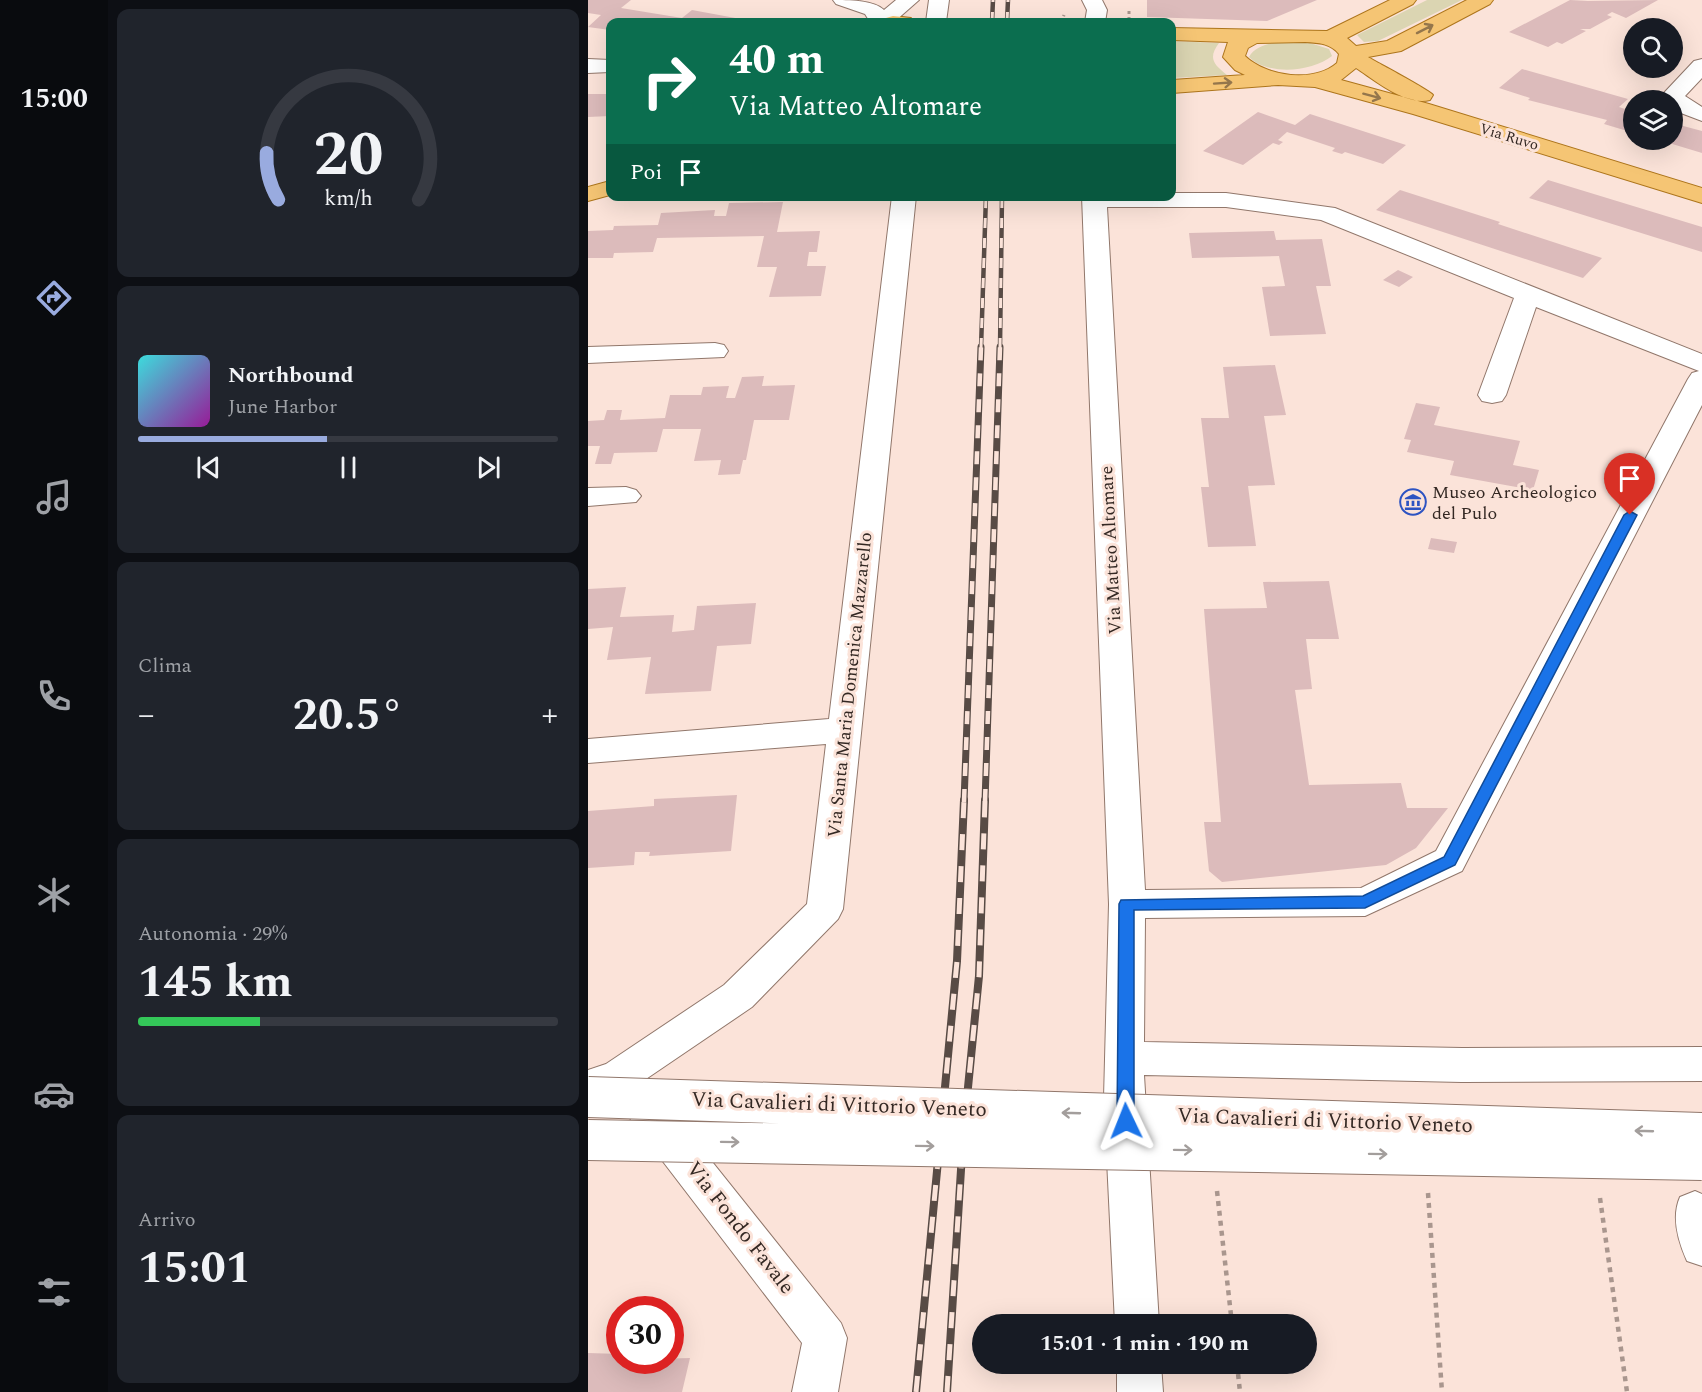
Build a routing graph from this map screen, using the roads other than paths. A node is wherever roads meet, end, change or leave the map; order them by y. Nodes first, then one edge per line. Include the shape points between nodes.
1 (909, 0) edge
2 (939, 0) edge
3 (1092, 0) edge
4 (1406, 0) edge
5 (1484, 0) edge
6 (853, 9) edge
7 (878, 18) edge
8 (886, 18) edge
9 (937, 18) edge
10 (1096, 18) edge
11 (1176, 34) edge
12 (1253, 37) junction
13 (1329, 38) junction
14 (1393, 46) junction
15 (1350, 55) junction
16 (588, 66) edge
17 (606, 66) edge
18 (1702, 66) edge
19 (1275, 80) junction
20 (1316, 80) junction
21 (1176, 87) edge
22 (1401, 87) junction
23 (1702, 114) edge
24 (1702, 181) edge
25 (606, 189) edge
26 (588, 194) edge
27 (1702, 196) edge
28 (1176, 199) edge
29 (903, 201) edge
30 (1094, 201) edge
31 (1528, 294) junction
32 (715, 351) dead end
33 (588, 355) edge
34 (1702, 364) edge
35 (1702, 379) edge
36 (1492, 395) dead end
37 (626, 496) dead end
38 (588, 497) edge
39 (846, 730) junction
40 (588, 750) edge
41 (1127, 904) junction
42 (1125, 1058) junction
43 (1702, 1064) edge
44 (599, 1087) edge
45 (1702, 1133) edge
46 (588, 1140) edge
47 (1702, 1160) edge
48 (1136, 1314) edge
49 (1139, 1374) edge
50 (815, 1392) edge
51 (1140, 1392) edge

1 - 8 street
2 - 9 street
3 - 10 street
4 - 13 main road
14 -> 5 main road
6 - 7 street via 873,10
11 - 12 main road
12 - 13 main road
12 - 19 main road, Via Ruvo via 1238,44 1234,57 1247,70
13 - 15 main road, Via Ruvo via 1340,42
14 - 15 main road
14 - 22 main road via 1393,66
15 - 20 main road, Via Ruvo via 1346,68
15 - 22 main road, Via Ruvo
16 - 17 street
18 - 23 street via 1673,95 1677,103
19 - 20 main road, Via Ruvo
21 -> 19 main road
20 -> 27 main road, Via Ruvo
22 - 24 main road, Via Ruvo
25 - 26 main road
28 - 31 street via 1226,200 1326,213
29 - 39 street, Via Santa Maria Domenica Mazzarello
30 - 41 street, Via Matteo Altomare
31 - 34 street
31 - 36 street
32 - 33 street
35 - 41 street via 1449,861 1365,902
37 - 38 street
39 - 40 street
39 - 44 street, Via Santa Maria Domenica Mazzarello via 825,909 738,996
41 - 42 street, Via Matteo Altomare
42 - 43 street via 1462,1065
42 - 48 street, Via Matteo Altomare
45 -> 44 street, Via Cavalieri di Vittorio Veneto, bridge
44 - 50 street, Via Fondo Favale via 825,1338
46 -> 47 street, Via Cavalieri di Vittorio Veneto, bridge
49 - 51 street

